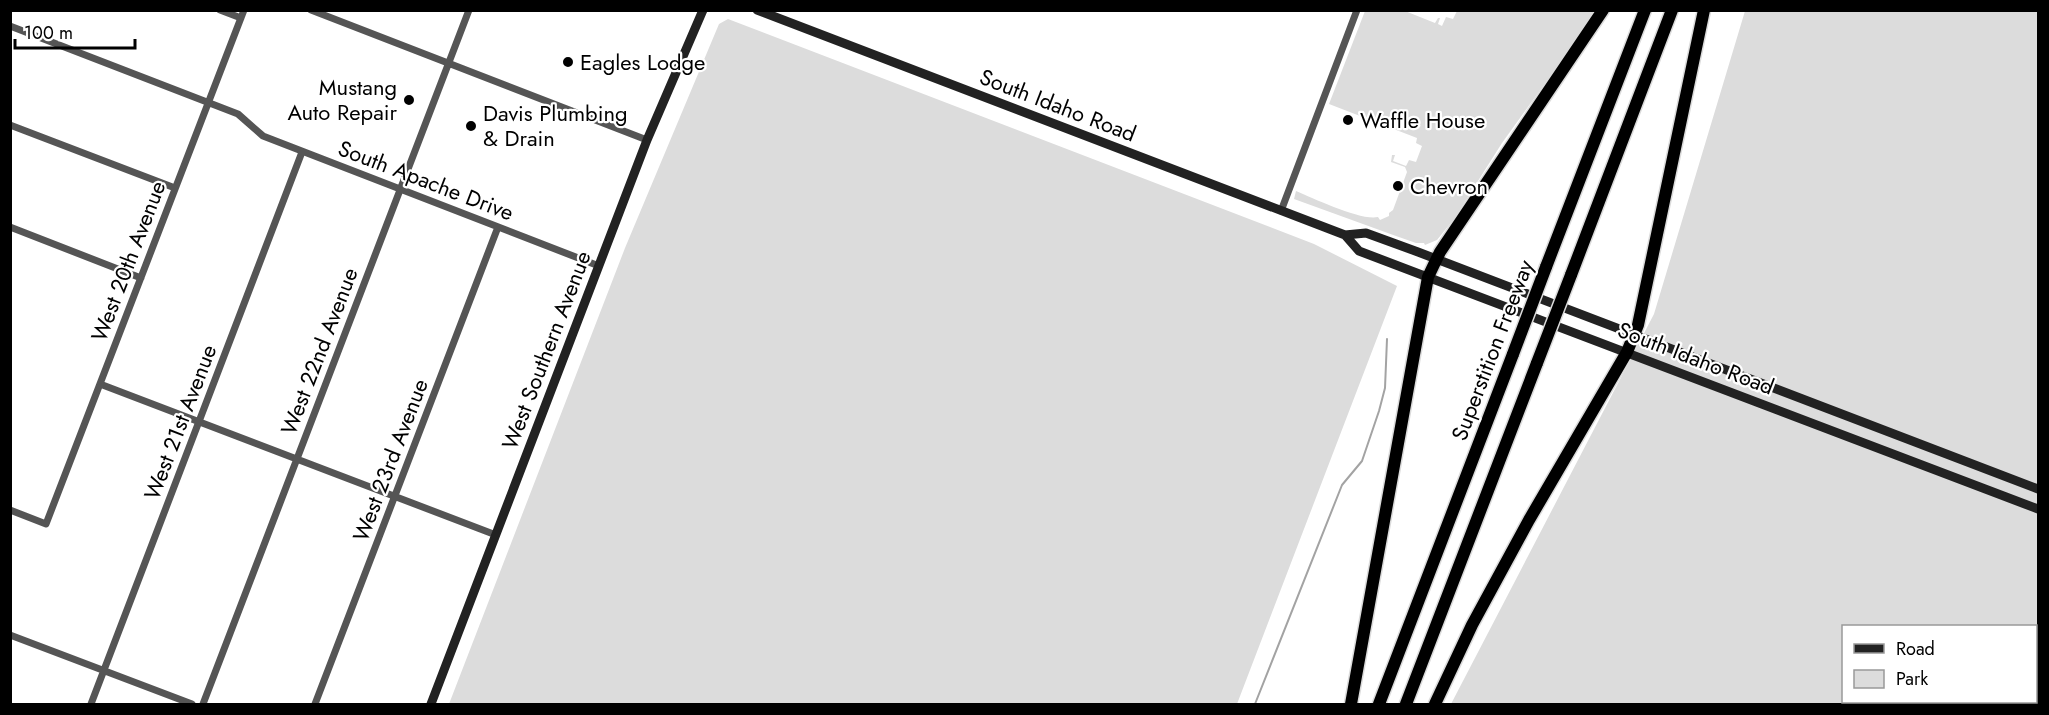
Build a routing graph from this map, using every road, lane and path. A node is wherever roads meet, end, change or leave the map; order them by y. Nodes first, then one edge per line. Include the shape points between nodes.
1 (220, 10) edge
2 (311, 10) edge
3 (469, 10) edge
4 (703, 10) edge
5 (757, 10) edge
6 (1357, 10) edge
7 (1603, 10) edge
8 (1644, 10) edge
9 (1672, 10) edge
10 (1704, 10) edge
11 (242, 14) edge
12 (10, 26) edge
13 (449, 63) junction
14 (208, 102) junction
15 (10, 125) edge
16 (647, 140) junction
17 (302, 152) junction
18 (175, 188) junction
19 (400, 189) junction
20 (1281, 211) junction
21 (10, 227) edge
22 (498, 227) junction
23 (1345, 235) junction
24 (1436, 260) junction
25 (599, 266) junction
26 (1428, 277) junction
27 (141, 278) junction
28 (1634, 335) junction
29 (1627, 352) junction
30 (100, 384) junction
31 (200, 421) junction
32 (296, 459) junction
33 (2038, 489) edge
34 (396, 497) junction
35 (2038, 509) edge
36 (10, 510) edge
37 (496, 535) junction
38 (10, 635) edge
39 (104, 671) junction
40 (91, 705) edge
41 (192, 705) edge
42 (203, 705) edge
43 (315, 705) edge
44 (432, 705) edge
45 (1351, 705) edge
46 (1379, 705) edge
47 (1406, 705) edge
48 (1435, 705) edge

1 - 11 street
2 - 13 street
3 - 13 street, West 22nd Avenue
4 - 16 main road, West Southern Avenue
5 - 20 main road, South Idaho Road
6 - 20 street
7 - 24 highway
8 - 46 highway, Superstition Freeway, bridge
9 - 47 highway, Superstition Freeway, bridge
10 - 28 highway
11 - 14 street, West 20th Avenue
12 - 14 street, South Apache Drive
13 - 16 street
13 - 19 street, West 22nd Avenue
14 - 17 street, South Apache Drive via 238,114 263,136
14 - 18 street, West 20th Avenue
15 - 18 street
16 - 25 main road, West Southern Avenue
17 - 19 street, South Apache Drive
17 - 31 street, West 21st Avenue
18 - 27 street, West 20th Avenue
19 - 22 street, South Apache Drive
19 - 32 street, West 22nd Avenue
20 - 23 main road, South Idaho Road
21 - 27 street
22 - 25 street, South Apache Drive
22 - 34 street, West 23rd Avenue
23 - 24 main road, South Idaho Road via 1366,233
23 - 26 main road, South Idaho Road via 1359,251
24 - 26 highway
24 - 28 main road, South Idaho Road
25 - 37 main road, West Southern Avenue
26 - 29 main road, South Idaho Road
26 - 45 highway
27 - 30 street, West 20th Avenue
28 - 29 highway
28 - 33 main road, South Idaho Road
29 - 35 main road, South Idaho Road
29 - 48 highway via 1529,520 1472,625
30 - 31 street
30 - 36 street, West 20th Avenue via 46,524
31 - 32 street
31 - 39 street, West 21st Avenue
32 - 34 street
32 - 42 street, West 22nd Avenue
34 - 37 street
34 - 43 street, West 23rd Avenue
37 - 44 main road, West Southern Avenue
38 - 39 street
39 - 40 street, West 21st Avenue
39 - 41 street

